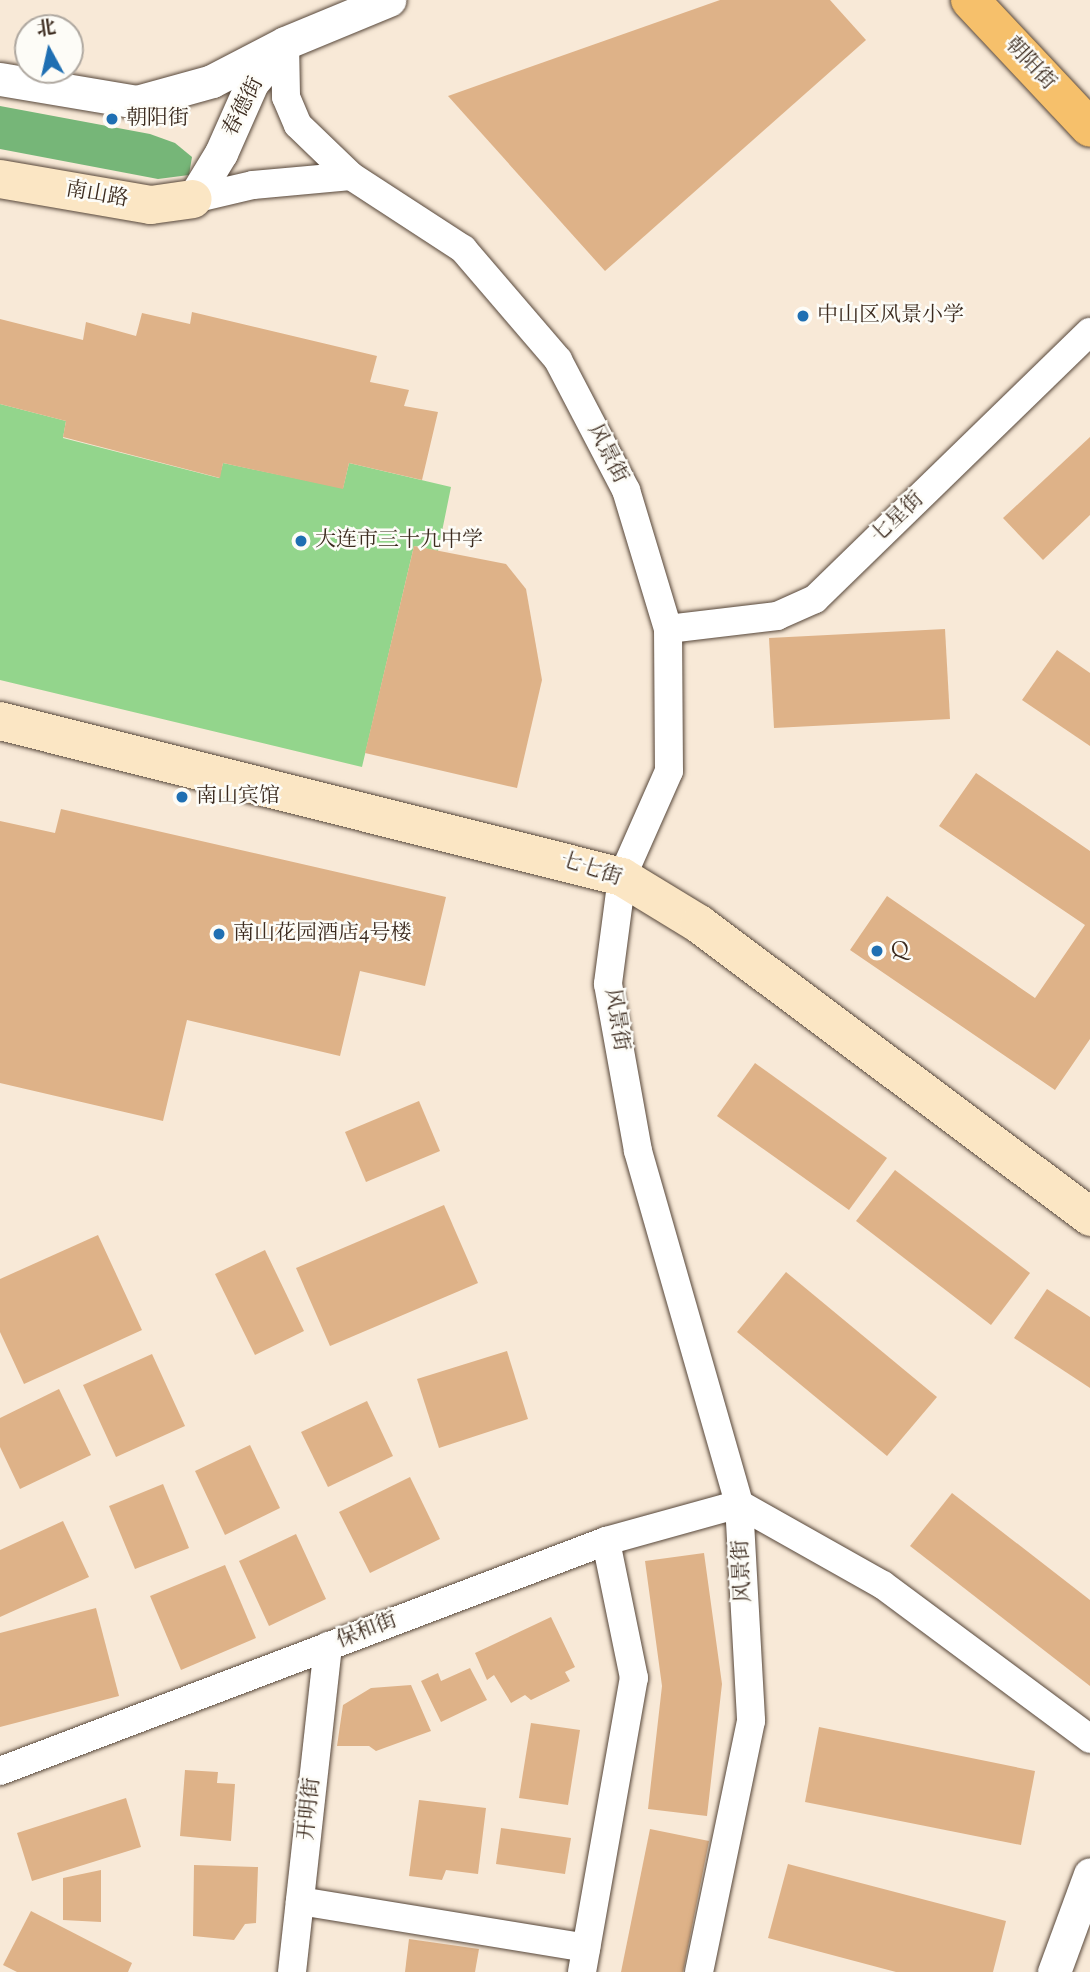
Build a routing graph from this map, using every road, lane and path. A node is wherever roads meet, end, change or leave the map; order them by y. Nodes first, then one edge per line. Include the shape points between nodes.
1 (389, 0) edge
2 (970, 0) edge
3 (285, 43) junction
4 (0, 79) edge
5 (1090, 128) edge
6 (351, 176) junction
7 (0, 179) edge
8 (193, 199) junction
9 (1090, 332) edge
10 (668, 629) junction
11 (0, 722) edge
12 (622, 877) junction
13 (1090, 1217) edge
14 (739, 1504) junction
15 (606, 1541) junction
16 (328, 1646) junction
17 (1090, 1740) edge
18 (0, 1771) edge
19 (1090, 1874) edge
20 (300, 1901) junction
21 (584, 1960) edge
22 (292, 1972) edge
23 (699, 1972) edge
24 (1054, 1972) edge

1 - 3 street, 春德街
2 - 5 main road, 朝阳街
3 - 4 street via 212,81 137,102
3 - 6 street, 风景街 via 286,97 298,125
3 - 8 street, 春德街 via 252,83 221,153
6 - 8 street via 253,184
6 - 10 street, 风景街 via 463,249 558,360 626,490
7 - 8 main road, 南山路 via 150,205
9 - 10 street, 七星街 via 815,599 777,616
10 - 12 street, 风景街 via 669,771
11 - 12 main road, 七七街
12 - 13 main road, 七七街 via 699,924
12 - 14 street, 风景街 via 608,984 638,1151
14 - 15 street, 保和街
14 - 17 street via 883,1585
14 - 23 street, 风景街 via 751,1721
15 - 16 street, 保和街
15 - 21 street via 635,1678
16 - 18 street, 保和街
16 - 20 street, 开明街
19 - 24 street
20 - 21 street
20 - 22 street, 开明街

